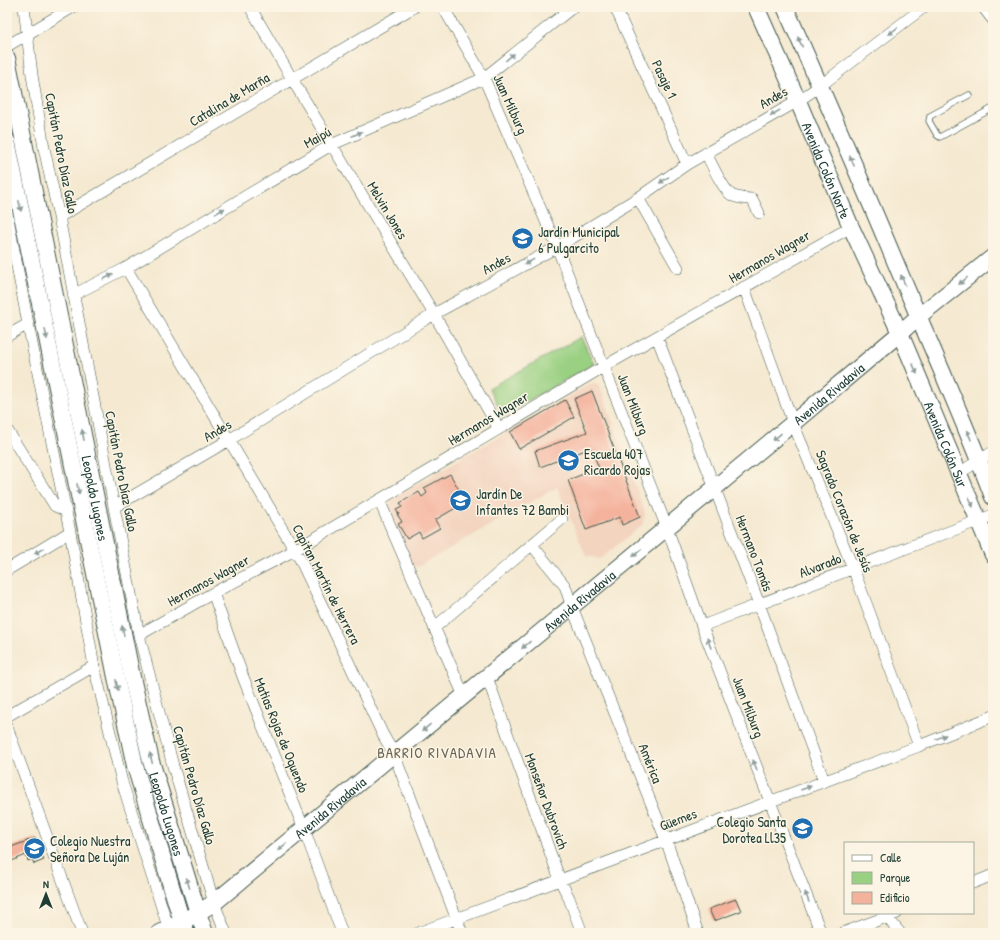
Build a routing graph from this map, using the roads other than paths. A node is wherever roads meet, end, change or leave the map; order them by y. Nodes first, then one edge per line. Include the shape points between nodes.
1 (24, 7) edge
2 (73, 7) edge
3 (250, 7) edge
4 (414, 7) edge
5 (443, 7) edge
6 (573, 7) edge
7 (615, 7) edge
8 (756, 7) edge
9 (784, 7) edge
10 (924, 7) edge
11 (983, 7) edge
12 (993, 20) edge
13 (27, 33) junction
14 (7, 46) edge
15 (7, 58) edge
16 (484, 78) junction
17 (292, 79) junction
18 (820, 86) junction
19 (969, 95) dead end
20 (798, 101) junction
21 (993, 108) edge
22 (7, 141) edge
23 (331, 145) junction
24 (706, 154) junction
25 (687, 164) junction
26 (638, 198) junction
27 (7, 213) edge
28 (759, 214) dead end
29 (59, 217) junction
30 (851, 226) junction
31 (557, 247) junction
32 (993, 257) edge
33 (126, 268) junction
34 (678, 268) dead end
35 (744, 287) junction
36 (73, 295) junction
37 (434, 314) junction
38 (919, 316) junction
39 (28, 324) junction
40 (900, 333) junction
41 (7, 336) edge
42 (657, 337) junction
43 (604, 367) junction
44 (793, 423) junction
45 (499, 429) junction
46 (7, 430) edge
47 (229, 440) junction
48 (986, 457) edge
49 (959, 473) junction
50 (715, 488) junction
51 (993, 497) edge
52 (379, 500) junction
53 (114, 507) junction
54 (66, 511) junction
55 (986, 518) edge
56 (562, 519) dead end
57 (667, 528) junction
58 (70, 532) junction
59 (532, 545) junction
60 (295, 550) junction
61 (993, 555) edge
62 (853, 568) junction
63 (7, 570) edge
64 (213, 593) junction
65 (759, 604) junction
66 (572, 607) junction
67 (702, 626) junction
68 (434, 628) junction
69 (139, 635) junction
70 (94, 666) junction
71 (487, 677) junction
72 (464, 696) junction
73 (7, 716) edge
74 (993, 716) edge
75 (7, 727) edge
76 (919, 746) junction
77 (394, 754) junction
78 (824, 781) junction
79 (770, 801) junction
80 (304, 829) junction
81 (666, 840) junction
82 (993, 875) edge
83 (560, 880) junction
84 (974, 883) edge
85 (214, 903) junction
86 (198, 913) junction
87 (895, 914) edge
88 (887, 917) junction
89 (456, 919) junction
90 (868, 924) junction
91 (173, 930) edge
92 (82, 933) edge
93 (206, 933) edge
94 (226, 933) edge
95 (342, 933) edge
96 (418, 933) edge
97 (462, 933) edge
98 (582, 933) edge
99 (698, 933) edge
100 (821, 933) edge
101 (843, 933) edge
102 (875, 933) edge
103 (900, 933) edge

1 - 13 street, Capitán Pedro Díaz Gallo
2 - 13 street
3 - 17 street, Melvin Jones
4 - 17 street, Catalina de Marña
5 - 16 street, Juan Milburg
16 -> 6 street, Maipú
7 - 25 street, Pasaje 1
8 - 20 main road, Avenida Colón Norte
18 -> 9 main road, Avenida Colón Norte
10 -> 18 street, Andes
11 - 12 street
13 - 14 street
13 - 29 street, Capitán Pedro Díaz Gallo via 44,148
86 -> 15 main road, Leopoldo Lugones via 151,761 132,677
23 -> 16 street, Maipú
16 - 31 street, Juan Milburg
17 - 23 street, Melvin Jones
17 - 29 street, Catalina de Marña
18 - 20 street, Andes
38 -> 18 main road, Avenida Colón Norte
19 - 21 lane via 930,116 929,121 937,135 940,137
20 -> 24 street, Andes
20 - 30 main road, Avenida Colón Norte
22 -> 91 main road, Leopoldo Lugones via 118,687
33 -> 23 street, Maipú
23 - 37 street, Melvin Jones
24 - 25 street, Andes
24 - 28 street via 732,196 752,199
25 -> 26 street, Andes
26 - 31 street, Andes
26 - 34 street
27 - 39 street
29 - 36 street, Capitán Pedro Díaz Gallo
30 - 35 street, Hermanos Wagner
30 - 40 main road, Avenida Colón Norte
31 -> 37 street, Andes
31 - 43 street, Juan Milburg
32 -> 38 main road, Avenida Rivadavia
36 -> 33 street, Maipú
33 - 47 street, Capitan Martín de Herrera
35 - 42 street, Hermanos Wagner
35 - 44 street, Sagrado Corazón de Jesús
36 - 53 street, Capitán Pedro Díaz Gallo
37 - 45 street, Melvin Jones
37 - 47 street, Andes
38 - 40 main road, Avenida Rivadavia
48 -> 38 main road, Avenida Colón Sur
39 - 41 street
39 - 54 street
40 - 44 main road, Avenida Rivadavia
40 -> 49 main road, Avenida Colón Sur
42 - 43 street, Hermanos Wagner
42 - 50 street, Hermano Tomás
43 - 45 street, Hermanos Wagner
43 - 57 street, Juan Milburg
44 -> 50 main road, Avenida Rivadavia
44 - 62 street, Sagrado Corazón de Jesús
45 - 52 street, Hermanos Wagner
46 - 54 street via 55,506
47 - 53 street, Andes
47 - 60 street, Capitan Martín de Herrera
48 - 49 street
48 - 51 main road, Avenida Colón Sur
49 -> 55 main road, Avenida Colón Sur
50 - 57 main road, Avenida Rivadavia
50 - 65 street, Hermano Tomás
52 - 60 street, Hermanos Wagner
52 - 68 street
53 - 69 street, Capitán Pedro Díaz Gallo
54 - 58 street
55 - 61 main road, Avenida Colón Sur
55 - 62 street, Alvarado
56 - 59 street
57 -> 66 main road, Avenida Rivadavia
57 - 67 street, Juan Milburg
58 -> 63 street
58 - 70 street
59 - 66 street via 565,586
59 - 68 street
60 - 64 street, Hermanos Wagner
60 - 77 street, Capitan Martín de Herrera
62 - 65 street, Alvarado
62 - 76 street, Sagrado Corazón de Jesús
64 - 69 street, Hermanos Wagner
64 - 80 street, Matias Rojas de Oquendo via 243,677
65 - 67 street, Alvarado
65 - 78 street, Hermano Tomás
66 -> 71 main road, Avenida Rivadavia
66 - 81 street, América
79 -> 67 street, Juan Milburg
68 - 72 street
69 - 85 street, Capitán Pedro Díaz Gallo via 173,766
70 - 73 street
70 - 91 street via 122,782
71 - 72 main road, Avenida Rivadavia
71 - 83 street, Monseñor Dubrovich
72 -> 77 main road, Avenida Rivadavia
76 -> 74 street, Güemes
75 - 92 street
76 - 78 street, Güemes
77 - 80 main road, Avenida Rivadavia
77 - 89 street, Capitan Martín de Herrera
79 -> 78 street, Güemes
79 - 81 street, Güemes
100 -> 79 street, Juan Milburg
80 -> 85 main road, Avenida Rivadavia
80 - 95 street, Matias Rojas de Oquendo
81 - 83 street, Güemes
81 - 99 street, América
82 - 84 street
83 - 89 street, Güemes
83 - 98 street, Monseñor Dubrovich
85 - 86 main road, Avenida Rivadavia
85 - 94 street, Capitán Pedro Díaz Gallo
86 - 91 main road, Avenida Rivadavia
86 - 93 main road, Leopoldo Lugones
87 - 88 street
88 - 90 street
88 - 103 street
89 - 96 street, Güemes
89 - 97 street, Capitan Martín de Herrera
90 - 101 street
90 - 102 street

